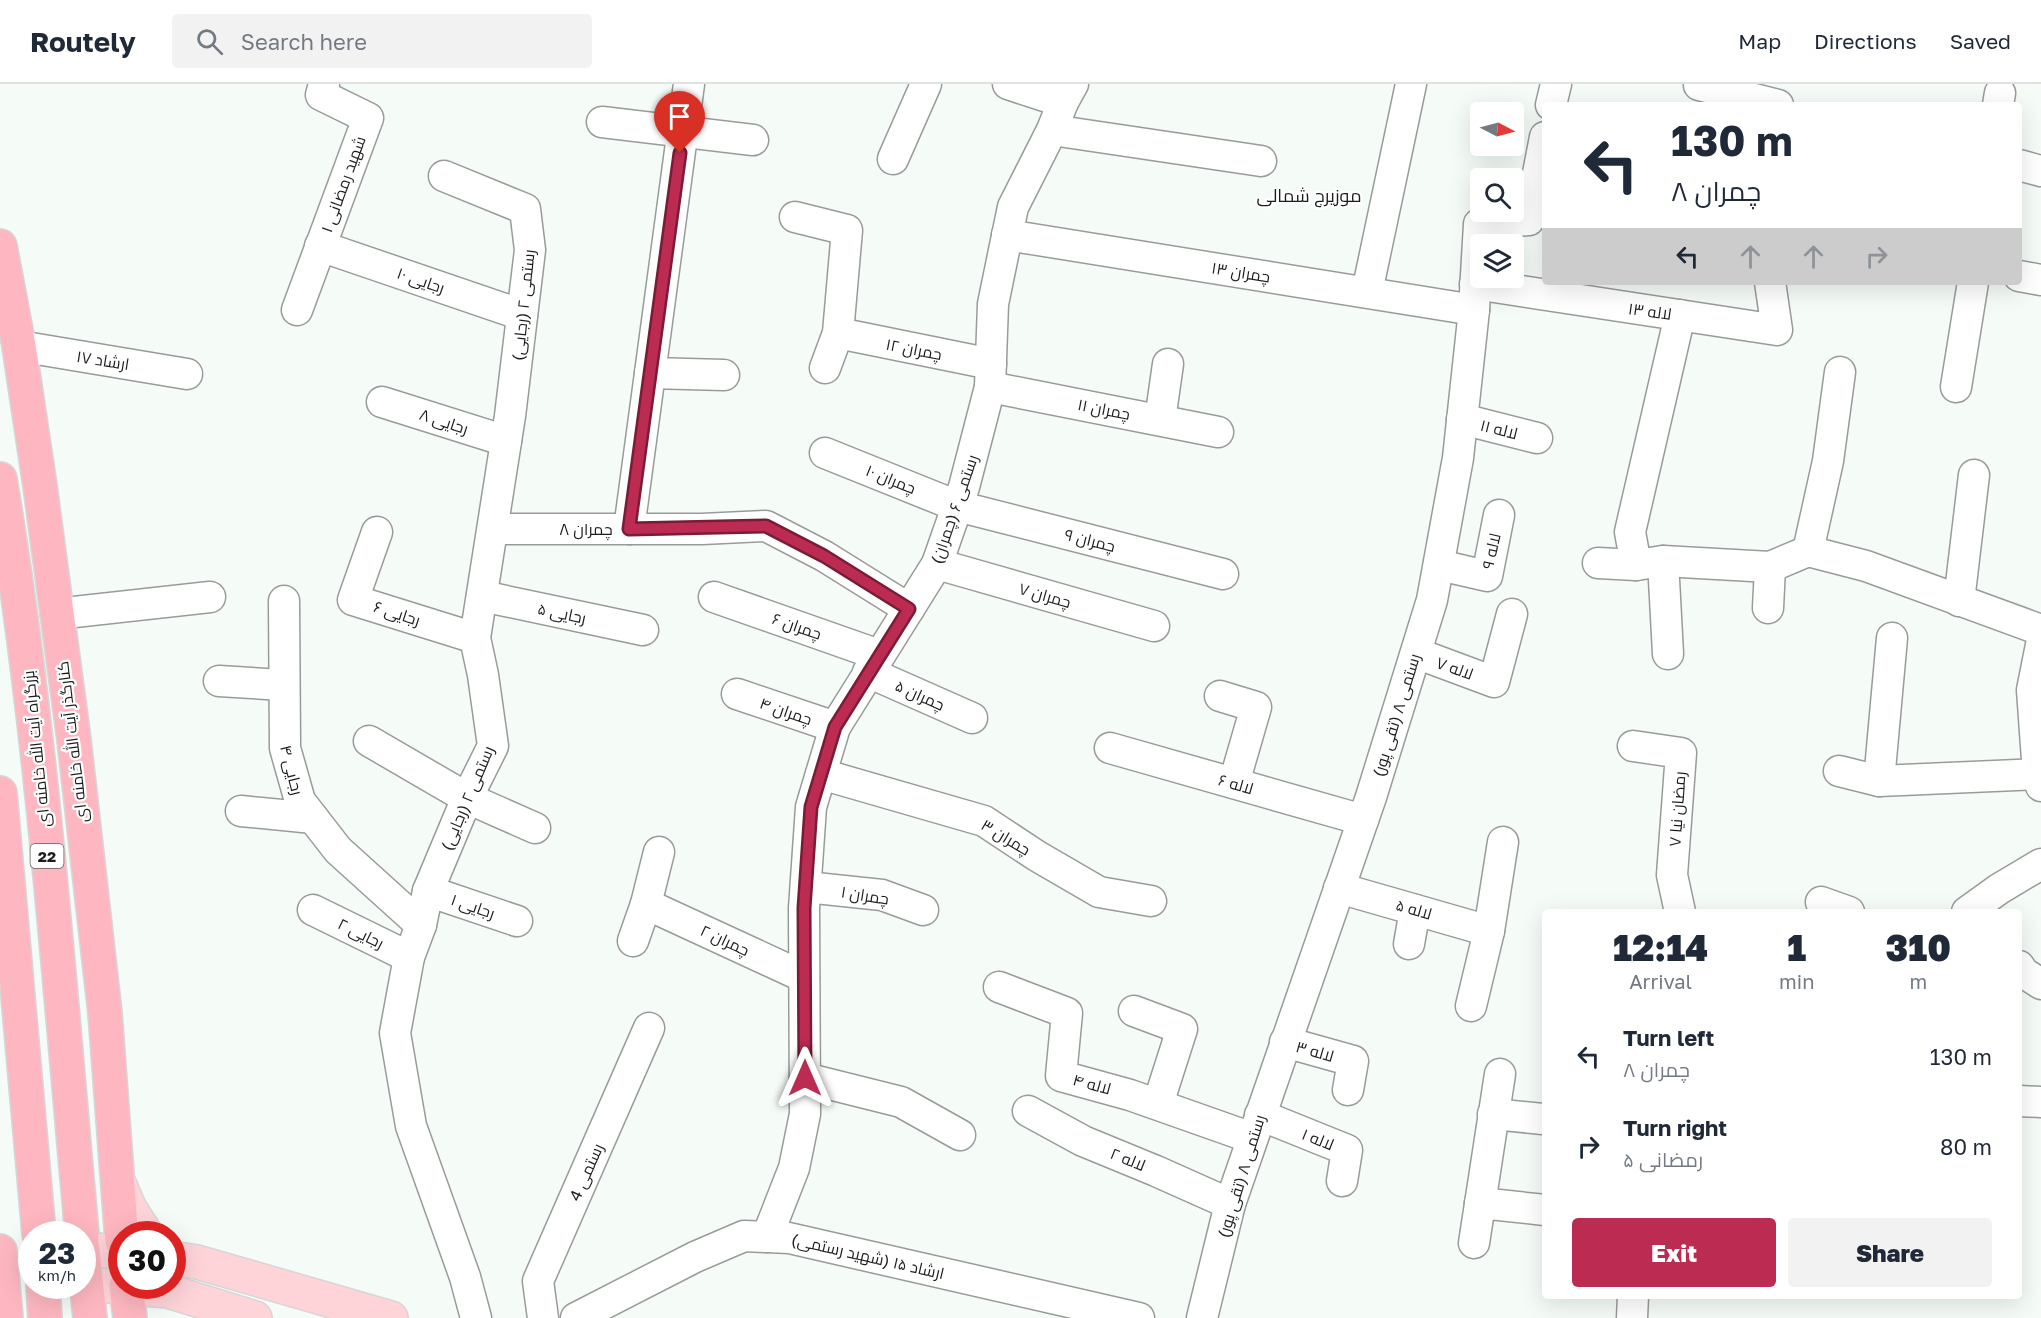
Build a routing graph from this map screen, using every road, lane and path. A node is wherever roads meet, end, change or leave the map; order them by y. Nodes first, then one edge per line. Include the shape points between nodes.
1 (324, 84) edge
2 (689, 84) edge
3 (926, 84) edge
4 (1008, 84) edge
5 (1410, 84) edge
6 (1556, 84) edge
7 (1698, 92) edge
8 (1068, 93) edge
9 (1552, 102) edge
10 (1760, 102) edge
11 (602, 123) dead end
12 (1052, 130) junction
13 (682, 131) junction
14 (753, 140) dead end
15 (1542, 152) edge
16 (893, 159) dead end
17 (1261, 161) dead end
18 (2022, 166) edge
19 (2041, 171) edge
20 (444, 176) dead end
21 (795, 217) dead end
22 (1007, 235) junction
23 (0, 246) edge
24 (320, 246) junction
25 (2022, 277) edge
26 (2041, 280) edge
27 (1770, 285) edge
28 (1973, 285) edge
29 (1367, 292) junction
30 (1624, 294) edge
31 (1475, 297) junction
32 (297, 310) dead end
33 (522, 315) junction
34 (1680, 315) junction
35 (838, 333) junction
36 (19, 346) junction
37 (1168, 364) dead end
38 (825, 368) dead end
39 (1840, 372) dead end
40 (650, 373) junction
41 (187, 374) dead end
42 (724, 375) dead end
43 (991, 375) junction
44 (1956, 387) dead end
45 (382, 402) dead end
46 (1462, 419) junction
47 (1160, 420) junction
48 (1218, 432) dead end
49 (1537, 438) dead end
50 (506, 441) junction
51 (825, 453) dead end
52 (1974, 475) dead end
53 (40, 486) junction
54 (1, 487) edge
55 (957, 506) junction
56 (1499, 515) dead end
57 (493, 529) junction
58 (629, 529) junction
59 (377, 532) dead end
60 (1808, 551) junction
61 (1598, 563) dead end
62 (1650, 563) junction
63 (937, 564) junction
64 (1438, 565) junction
65 (1770, 567) junction
66 (1223, 574) dead end
67 (482, 596) junction
68 (210, 597) dead end
69 (714, 597) dead end
70 (284, 601) dead end
71 (1959, 601) junction
72 (1768, 608) dead end
73 (909, 609) junction
74 (56, 614) junction
75 (1512, 614) dead end
76 (1154, 626) dead end
77 (643, 630) dead end
78 (2041, 630) edge
79 (475, 638) junction
80 (1892, 638) dead end
81 (2041, 645) edge
82 (1416, 653) junction
83 (1668, 654) dead end
84 (874, 664) junction
85 (219, 681) dead end
86 (283, 686) junction
87 (737, 694) dead end
88 (1220, 696) dead end
89 (972, 718) dead end
90 (835, 727) junction
91 (74, 740) junction
92 (369, 741) dead end
93 (37, 746) junction
94 (1633, 746) dead end
95 (1110, 748) dead end
96 (1839, 771) dead end
97 (821, 774) junction
98 (2039, 780) edge
99 (1879, 781) junction
100 (1234, 783) junction
101 (467, 798) junction
102 (1, 804) edge
103 (241, 811) dead end
104 (313, 818) junction
105 (1363, 820) junction
106 (535, 828) dead end
107 (1503, 842) dead end
108 (659, 852) dead end
109 (2037, 872) edge
110 (3, 873) edge
111 (806, 887) junction
112 (1339, 888) junction
113 (428, 891) junction
114 (1150, 901) dead end
115 (1821, 902) dead end
116 (646, 904) junction
117 (1679, 909) edge
118 (1841, 909) edge
119 (1974, 909) edge
120 (313, 910) dead end
121 (923, 910) dead end
122 (1415, 910) junction
123 (517, 921) dead end
124 (421, 925) junction
125 (1489, 931) junction
126 (633, 941) dead end
127 (1409, 944) dead end
128 (409, 957) junction
129 (2022, 970) edge
130 (804, 977) junction
131 (2041, 984) edge
132 (999, 987) dead end
133 (1471, 1006) dead end
134 (1134, 1011) dead end
135 (649, 1028) dead end
136 (1285, 1042) junction
137 (1500, 1074) dead end
138 (805, 1078) junction
139 (1348, 1090) dead end
140 (2022, 1101) edge
141 (2041, 1102) edge
142 (1158, 1104) junction
143 (1028, 1112) dead end
144 (1493, 1114) junction
145 (1542, 1119) edge
146 (1256, 1126) junction
147 (960, 1135) dead end
148 (116, 1177) junction
149 (1342, 1181) dead end
150 (1480, 1203) junction
151 (1230, 1204) junction
152 (1542, 1210) edge
153 (38, 1221) edge
154 (81, 1221) edge
155 (120, 1221) edge
156 (138, 1221) edge
157 (767, 1237) junction
158 (1474, 1243) dead end
159 (0, 1251) edge
160 (186, 1260) edge
161 (186, 1296) edge
162 (44, 1299) edge
163 (88, 1299) edge
164 (160, 1299) edge
165 (1633, 1299) edge
166 (1084, 1312) edge
167 (6, 1318) edge
168 (45, 1318) edge
169 (90, 1318) edge
170 (144, 1318) edge
171 (255, 1318) edge
172 (391, 1318) edge
173 (476, 1318) edge
174 (543, 1318) edge
175 (576, 1318) edge
176 (1139, 1318) edge
177 (1202, 1318) edge
178 (1632, 1318) edge

1 - 24 street, شهید رمضانی ۱ via 321,95 368,118
2 - 13 street
3 - 16 street
4 - 8 street
5 - 29 street
6 - 9 street
7 - 10 street
8 - 12 street, رستمی ۶ (چمران)
11 - 13 street
12 - 17 street
12 - 22 street, رستمی ۶ (چمران) via 1013,207
13 - 14 street
13 - 40 street
15 - 31 street, رستمی ۸ (تقی پور) via 1528,220 1479,224
18 - 19 street
20 - 33 street, رستمی ۲ (رجایی) via 525,209 530,250
21 - 35 street via 847,230
22 - 29 street, چمران ۱۳
22 - 43 street, رستمی ۶ (چمران) via 993,304
23 - 36 highway, کنارگذر آیت الله خامنه ای
24 - 32 street, شهید رمضانی ۱
24 - 33 street, رجایی ۱۰
25 - 26 street
27 - 34 street, لاله ۱۳ via 1777,330
28 - 44 street
29 - 31 street, چمران ۱۳
30 - 31 street, لاله ۱۳
30 - 34 street, لاله ۱۳
31 - 46 street, رستمی ۸ (تقی پور)
33 - 50 street, رستمی ۲ (رجایی)
34 - 62 street via 1630,532
35 - 38 street
35 - 43 street, چمران ۱۲
36 - 41 street, ارشاد ۱۷
36 - 53 highway, کنارگذر آیت الله خامنه ای
37 - 47 street
39 - 60 street via 1828,461
40 - 42 street
40 - 58 street
43 - 47 street, چمران ۱۱
43 - 55 street, رستمی ۶ (چمران)
45 - 50 street, رجایی ۸
46 - 49 street, لاله ۱۱
46 - 64 street, رستمی ۸ (تقی پور)
47 - 48 street, چمران ۱۱
50 - 57 street, رستمی ۲ (رجایی)
51 - 55 street, چمران ۱۰
52 - 71 street
53 - 54 highway
53 - 74 highway, کنارگذر آیت الله خامنه ای
54 - 93 highway, بزرگراه آیت الله خامنه ای / 22
55 - 63 street, رستمی ۶ (چمران)
55 - 66 street, چمران ۹
56 - 64 street, لاله ۹ via 1487,576
57 - 58 street, چمران ۸
57 - 67 street, رستمی ۲ (رجایی)
58 - 73 street, چمران ۸ via 766,526 824,556
59 - 79 street, رجایی ۶ via 353,600
60 - 65 street
60 - 71 street via 1866,566
61 - 62 street
62 - 65 street
62 - 83 street
63 - 73 street, رستمی ۶ (چمران)
63 - 76 street, چمران ۷
64 - 82 street, رستمی ۸ (تقی پور)
65 - 72 street
67 - 77 street, رجایی ۵
67 - 79 street, رستمی ۲ (رجایی)
68 - 74 street
69 - 84 street, چمران ۶
70 - 86 street, رجایی ۴
71 - 78 street
73 - 84 street, رستمی ۶ (چمران)
74 - 91 highway, کنارگذر آیت الله خامنه ای
75 - 82 street, لاله ۷ via 1494,682
79 - 101 street, رستمی ۲ (رجایی) via 493,746
80 - 99 street
81 - 98 street via 2032,690
82 - 105 street, رستمی ۸ (تقی پور)
84 - 89 street, چمران ۵
84 - 90 street, رستمی ۶ (چمران)
85 - 86 street
86 - 104 street, رجایی ۴ via 285,748 300,801
87 - 90 street, چمران ۴
88 - 100 street via 1256,707
90 - 97 street, رستمی ۶ (چمران)
91 - 93 highway
91 - 148 highway, کنارگذر آیت الله خامنه ای via 105,1013
92 - 101 street
93 - 154 highway, بزرگراه آیت الله خامنه ای / 22
94 - 117 street, رمضان نیا ۷ via 1681,753 1672,875
95 - 100 street, لاله ۶
96 - 99 street
97 - 111 street, رستمی ۶ (چمران) via 811,807
97 - 114 street, چمران ۳ via 984,821 1099,892
98 - 99 street
100 - 105 street, لاله ۶
101 - 106 street
101 - 113 street, رستمی ۲ (رجایی)
102 - 110 highway
103 - 104 street
104 - 124 street, رجایی ۴ via 338,850
105 - 112 street, رستمی ۸ (تقی پور)
107 - 125 street
108 - 116 street
109 - 119 street
110 - 153 highway
111 - 121 street, چمران ۱ via 882,895
111 - 130 street, رستمی ۶ (چمران)
112 - 122 street, لاله ۵
112 - 136 street, رستمی ۸ (تقی پور)
113 - 123 street, رجایی ۱
113 - 124 street, رستمی ۲ (رجایی)
115 - 118 street
116 - 126 street
116 - 130 street, چمران ۲
120 - 128 street, رجایی ۲
122 - 125 street, لاله ۵
122 - 127 street
124 - 128 street, رستمی ۲ (رجایی)
125 - 133 street
128 - 173 street, رستمی ۲ (رجایی) via 394,1033 411,1126
129 - 131 street
130 - 138 street, رستمی ۶ (چمران)
132 - 142 street, لاله ۴ via 1067,1013 1060,1076
134 - 142 street via 1182,1029
135 - 174 street, رستمی 4 via 538,1281
136 - 139 street, لاله ۳ via 1353,1061
136 - 146 street, رستمی ۸ (تقی پور)
137 - 144 street
138 - 147 street via 901,1102
138 - 157 street, رستمی ۶ (چمران) via 805,1114 794,1168
140 - 141 street
142 - 146 street, لاله ۴
143 - 151 street, لاله ۲ via 1083,1141
144 - 145 street
144 - 150 street
146 - 149 street, لاله ۱ via 1347,1150
146 - 151 street, رستمی ۸ (تقی پور)
148 - 155 highway, کنارگذر آیت الله خامنه ای
148 - 156 main road
150 - 152 street
150 - 158 street
151 - 177 street, رستمی ۸ (تقی پور)
157 - 166 street, ارشاد ۱۵ (شهید رستمی) via 789,1238
157 - 175 street, ارشاد ۱۵ (شهید رستمی) via 744,1236
159 - 167 highway
160 - 172 main road
161 - 171 main road
162 - 168 highway
163 - 169 highway
164 - 170 main road
165 - 178 street
166 - 176 street, ارشاد ۱۵ (شهید رستمی)

